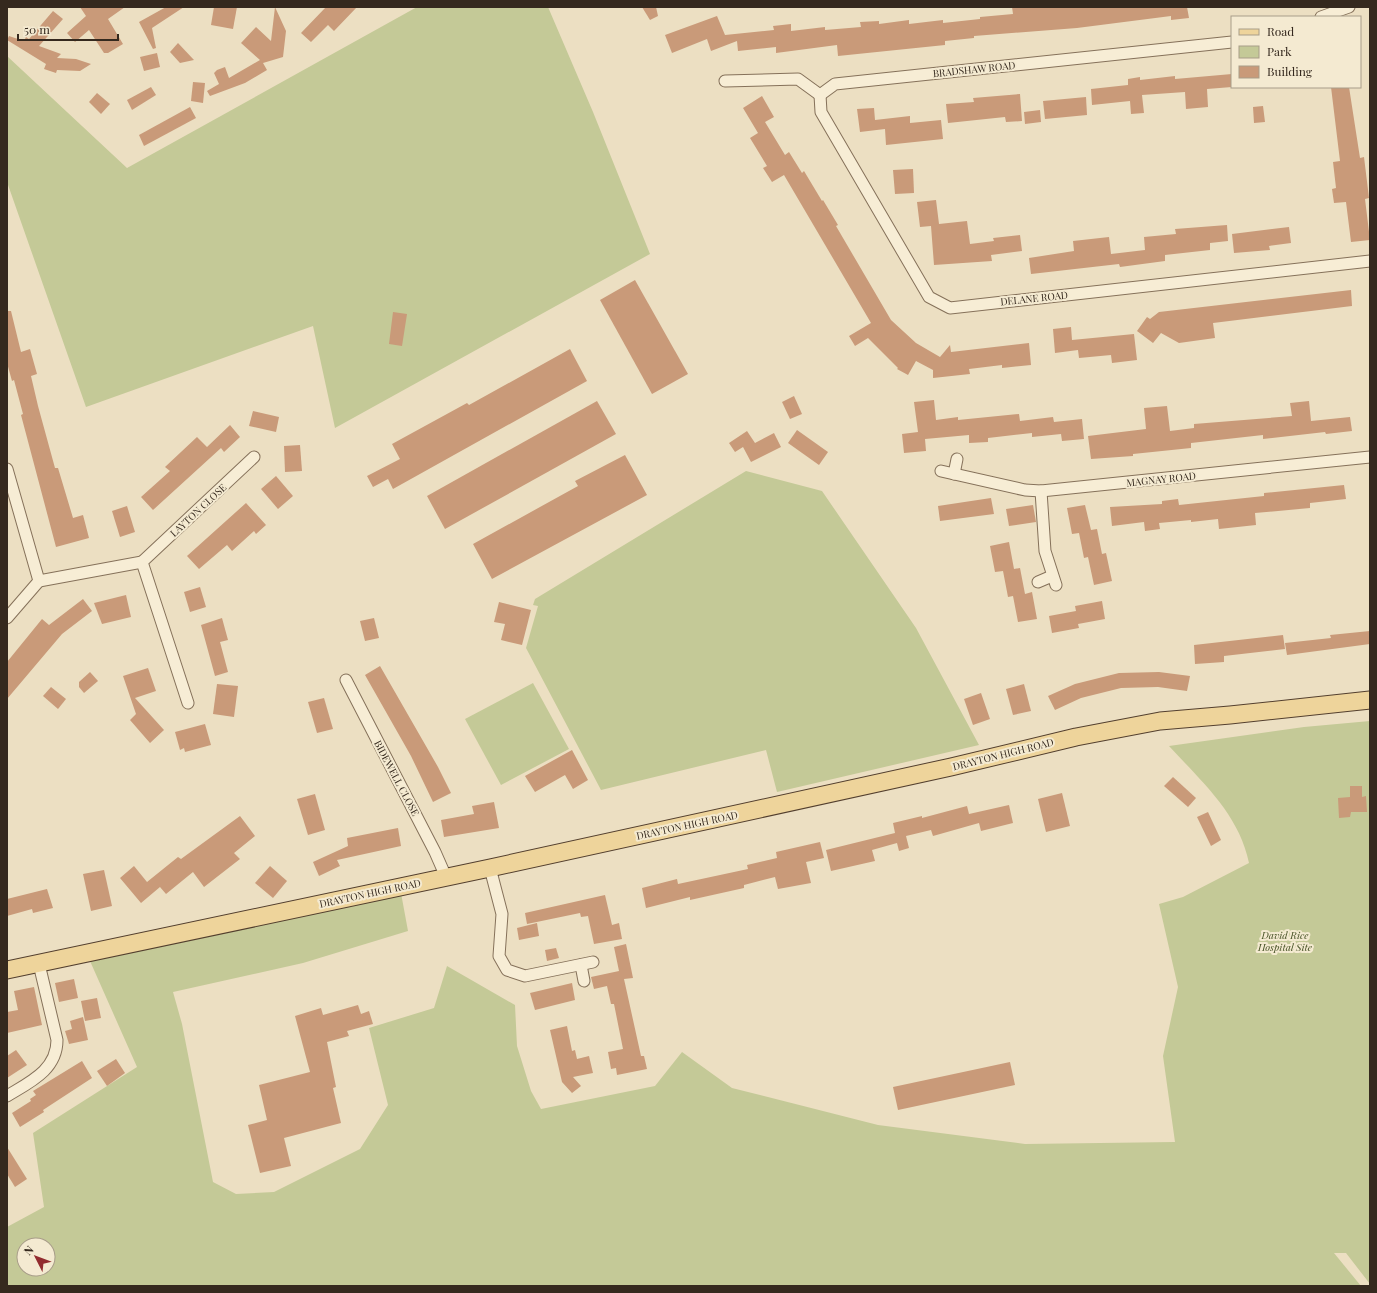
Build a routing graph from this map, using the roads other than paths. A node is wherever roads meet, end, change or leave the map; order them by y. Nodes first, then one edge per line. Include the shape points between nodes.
1 (1349, 7) edge
2 (1324, 16) edge
3 (1231, 42) edge
4 (725, 80) dead end
5 (820, 95) junction
6 (1370, 261) edge
7 (254, 457) dead end
8 (1370, 457) edge
9 (957, 459) dead end
10 (7, 469) edge
11 (941, 471) dead end
12 (954, 474) junction
13 (1041, 491) junction
14 (142, 562) junction
15 (39, 581) junction
16 (1038, 582) dead end
17 (7, 618) edge
18 (346, 680) dead end
19 (1370, 700) edge
20 (188, 703) dead end
21 (490, 868) junction
22 (446, 877) junction
23 (593, 962) dead end
24 (39, 964) junction
25 (581, 965) junction
26 (7, 970) edge
27 (584, 981) dead end
28 (7, 1096) edge

1 - 2 street
3 - 5 street, BRADSHAW ROAD via 834,84
4 - 5 street via 798,79
5 - 6 street, DELANE ROAD via 821,112 929,297 950,308
7 - 14 street, LAYTON CLOSE
8 - 13 street, MAGNAY ROAD
9 - 12 street
10 - 15 street
11 - 12 street, MAGNAY ROAD
12 - 13 street, MAGNAY ROAD via 1025,490
13 - 16 street via 1045,551 1054,580
14 - 15 street
14 - 20 street
15 - 17 street
18 - 22 street, BIDEWELL CLOSE
19 - 21 main road, DRAYTON HIGH ROAD via 1160,721 1076,736 951,767
21 - 22 main road, DRAYTON HIGH ROAD
21 - 25 street via 502,914 499,956 507,970 525,976
22 - 24 main road, DRAYTON HIGH ROAD
23 - 25 street
24 - 26 main road, DRAYTON HIGH ROAD
24 - 28 street via 57,1049 46,1071
25 - 27 street

